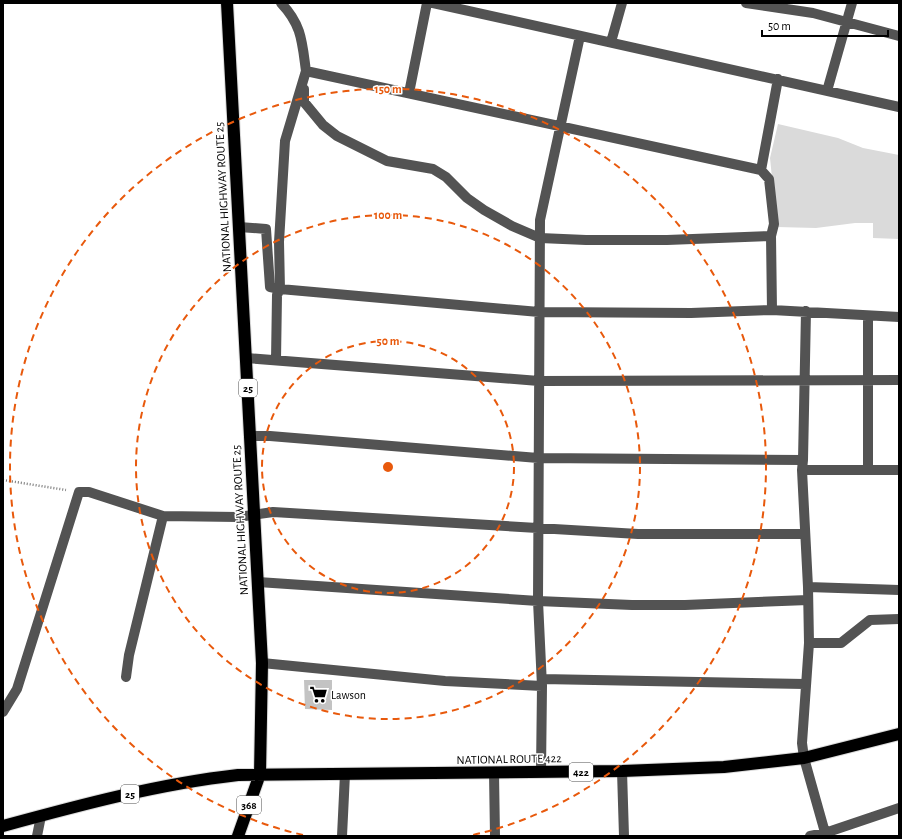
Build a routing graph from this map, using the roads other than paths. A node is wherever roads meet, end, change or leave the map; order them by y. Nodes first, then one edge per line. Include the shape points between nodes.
1 (227, 3) edge
2 (281, 3) edge
3 (427, 3) edge
4 (433, 3) edge
5 (622, 3) edge
6 (746, 3) edge
7 (852, 3) edge
8 (847, 23) junction
9 (580, 36) junction
10 (899, 36) edge
11 (611, 42) junction
12 (305, 75) junction
13 (778, 79) junction
14 (827, 91) junction
15 (409, 93) junction
16 (899, 107) edge
17 (561, 126) junction
18 (760, 170) junction
19 (239, 227) junction
20 (771, 236) junction
21 (540, 238) junction
22 (280, 289) junction
23 (772, 310) junction
24 (806, 311) junction
25 (539, 312) junction
26 (868, 316) junction
27 (899, 317) edge
28 (246, 358) junction
29 (276, 360) junction
30 (899, 380) edge
31 (539, 381) junction
32 (804, 381) junction
33 (868, 381) junction
34 (250, 436) junction
35 (538, 458) junction
36 (802, 465) junction
37 (868, 470) junction
38 (899, 470) edge
39 (254, 514) junction
40 (163, 516) junction
41 (539, 529) junction
42 (805, 534) junction
43 (258, 582) junction
44 (808, 587) junction
45 (899, 590) edge
46 (808, 600) junction
47 (538, 601) junction
48 (899, 619) edge
49 (809, 643) junction
50 (262, 663) junction
51 (126, 677) dead end
52 (542, 683) junction
53 (805, 684) junction
54 (3, 712) edge
55 (899, 734) edge
56 (804, 758) junction
57 (622, 771) junction
58 (541, 772) junction
59 (494, 773) junction
60 (260, 774) junction
61 (345, 774) junction
62 (899, 808) edge
63 (41, 816) junction
64 (3, 826) edge
65 (826, 835) edge
66 (37, 836) edge
67 (238, 836) edge
68 (342, 836) edge
69 (496, 836) edge
70 (624, 836) edge
71 (810, 836) edge

1 - 19 highway, NATIONAL HIGHWAY ROUTE 25 / 25
2 - 12 street via 299,28
3 - 15 street
4 - 9 street
5 - 11 street
6 - 8 street via 813,14
7 - 8 street
8 - 10 street
8 - 14 street
9 - 11 street
9 - 17 street
11 - 13 street
12 - 15 street
12 - 21 street via 304,102 322,125 337,136 387,161 433,169 484,210
12 - 22 street via 285,141 279,242
13 - 14 street
13 - 18 street
14 - 16 street
15 - 17 street
17 - 18 street
17 - 21 street via 540,220
18 - 20 street via 769,179 774,224
19 - 22 street via 266,229 270,287
19 - 28 highway, NATIONAL HIGHWAY ROUTE 25 / 25
20 - 21 street via 667,240
20 - 23 street
21 - 25 street
22 - 25 street
22 - 29 street via 277,295
23 - 24 street
23 - 25 street via 691,313
24 - 26 street
24 - 32 street
25 - 31 street
26 - 27 street
26 - 33 street
28 - 29 street
28 - 34 highway, NATIONAL HIGHWAY ROUTE 25 / 25
29 - 31 street
30 - 33 street
31 - 32 street
31 - 35 street
32 - 33 street
32 - 36 street
33 - 37 street
34 - 35 street
34 - 39 highway, NATIONAL HIGHWAY ROUTE 25 / 25
35 - 36 street
35 - 41 street
36 - 37 street
36 - 42 street
37 - 38 street
39 - 40 street via 238,517
39 - 41 street via 273,512
39 - 43 highway, NATIONAL HIGHWAY ROUTE 25 / 25
40 - 51 street via 129,655
40 - 54 street via 89,492 78,492 17,690
41 - 42 street via 638,534
41 - 47 street
42 - 44 street
43 - 47 street
43 - 50 highway, NATIONAL HIGHWAY ROUTE 25 / 25
44 - 45 street
44 - 46 street
46 - 47 street via 685,604
46 - 49 street
47 - 52 street
48 - 49 street via 870,620 841,643
49 - 53 street
50 - 52 street via 444,681
50 - 60 highway, NATIONAL HIGHWAY ROUTE 25 / 25
52 - 53 street
52 - 58 street
53 - 56 street via 802,742
55 - 56 highway, NATIONAL ROUTE 422 / 422
56 - 57 highway, NATIONAL ROUTE 422 / 422 via 724,767
56 - 65 street
57 - 58 highway, NATIONAL ROUTE 422 / 422
57 - 70 street
58 - 59 highway, NATIONAL ROUTE 422 / 422
59 - 61 highway, NATIONAL ROUTE 422 / 422
59 - 69 street
60 - 61 highway, NATIONAL ROUTE 422 / 422
60 - 63 highway, 25 via 204,779 126,794
60 - 67 highway, 368
61 - 68 street
62 - 65 street
63 - 64 highway, 25
63 - 66 street
65 - 71 street

